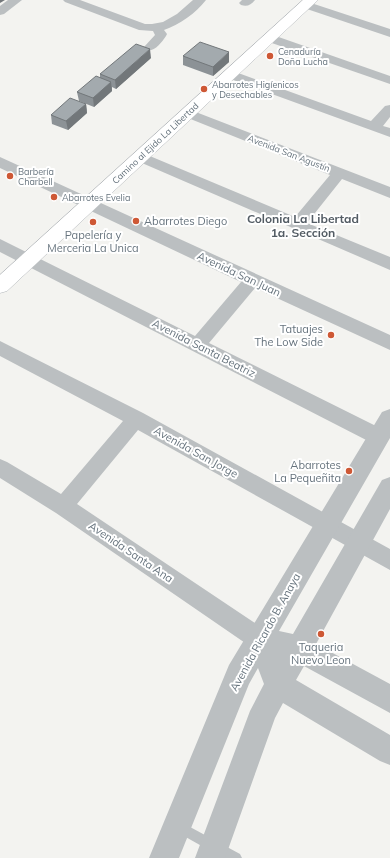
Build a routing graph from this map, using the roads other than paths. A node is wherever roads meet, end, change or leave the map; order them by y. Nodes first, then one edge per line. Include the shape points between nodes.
1 (16, 0) edge
2 (69, 0) edge
3 (200, 0) edge
4 (308, 3) edge
5 (109, 4) dead end
6 (0, 11) edge
7 (99, 11) junction
8 (158, 29) junction
9 (390, 33) edge
10 (270, 38) junction
11 (150, 47) edge
12 (230, 74) junction
13 (390, 80) edge
14 (390, 109) edge
15 (188, 114) junction
16 (374, 127) junction
17 (390, 133) edge
18 (140, 157) junction
19 (0, 162) edge
20 (339, 173) junction
21 (390, 193) edge
22 (90, 204) junction
23 (297, 225) junction
24 (0, 245) edge
25 (28, 260) junction
26 (390, 264) edge
27 (252, 280) junction
28 (0, 286) edge
29 (390, 343) edge
30 (198, 344) junction
31 (0, 348) edge
32 (136, 419) junction
33 (384, 428) edge
34 (0, 468) edge
35 (390, 487) edge
36 (63, 506) junction
37 (326, 524) junction
38 (359, 542) junction
39 (390, 560) edge
40 (259, 639) junction
41 (299, 649) junction
42 (278, 685) junction
43 (390, 699) edge
44 (390, 751) edge
45 (176, 826) junction
46 (220, 854) edge
47 (164, 858) edge

1 - 6 street
2 - 7 street
3 - 8 street via 171,24
4 - 9 street
4 - 10 main road, Camino al Ejido La Libertad
5 - 7 street
7 - 8 street via 143,27
8 - 11 street via 161,34
10 - 12 main road, Camino al Ejido La Libertad
10 - 13 street
12 - 15 main road, Camino al Ejido La Libertad
12 - 16 street
14 - 16 street
15 - 18 main road, Camino al Ejido La Libertad
15 - 20 street, Avenida San Agustín
16 - 17 street
18 - 22 main road, Camino al Ejido La Libertad
18 - 23 street
19 - 22 street, Avenida San Juan
20 - 21 street, Avenida San Agustín
20 - 23 street
22 - 25 main road, Camino al Ejido La Libertad
22 - 27 street, Avenida San Juan
23 - 26 street
24 - 25 street, Avenida Santa Beatriz
25 - 28 main road, Camino al Ejido La Libertad
25 - 30 street, Avenida Santa Beatriz
27 - 29 street, Avenida San Juan
27 - 30 street
30 - 33 street, Avenida Santa Beatriz
31 - 32 street, Avenida San Jorge
32 - 36 street
32 - 37 street, Avenida San Jorge
33 - 37 street, Avenida Ricardo B. Anaya
34 - 36 street, Avenida Santa Ana
35 - 38 street
36 - 40 street, Avenida Santa Ana
37 - 38 street, Avenida San Jorge
37 - 40 street, Avenida Ricardo B. Anaya
38 - 39 street, Avenida San Jorge
38 - 41 street
40 - 41 street, Avenida Santa Ana
40 - 42 street
40 - 45 street, Avenida Ricardo B. Anaya via 228,699
41 - 42 street
41 - 43 street, Avenida Santa Ana
42 - 44 street
42 - 46 street via 258,725
45 - 46 lane
45 - 47 street, Avenida Ricardo B. Anaya

